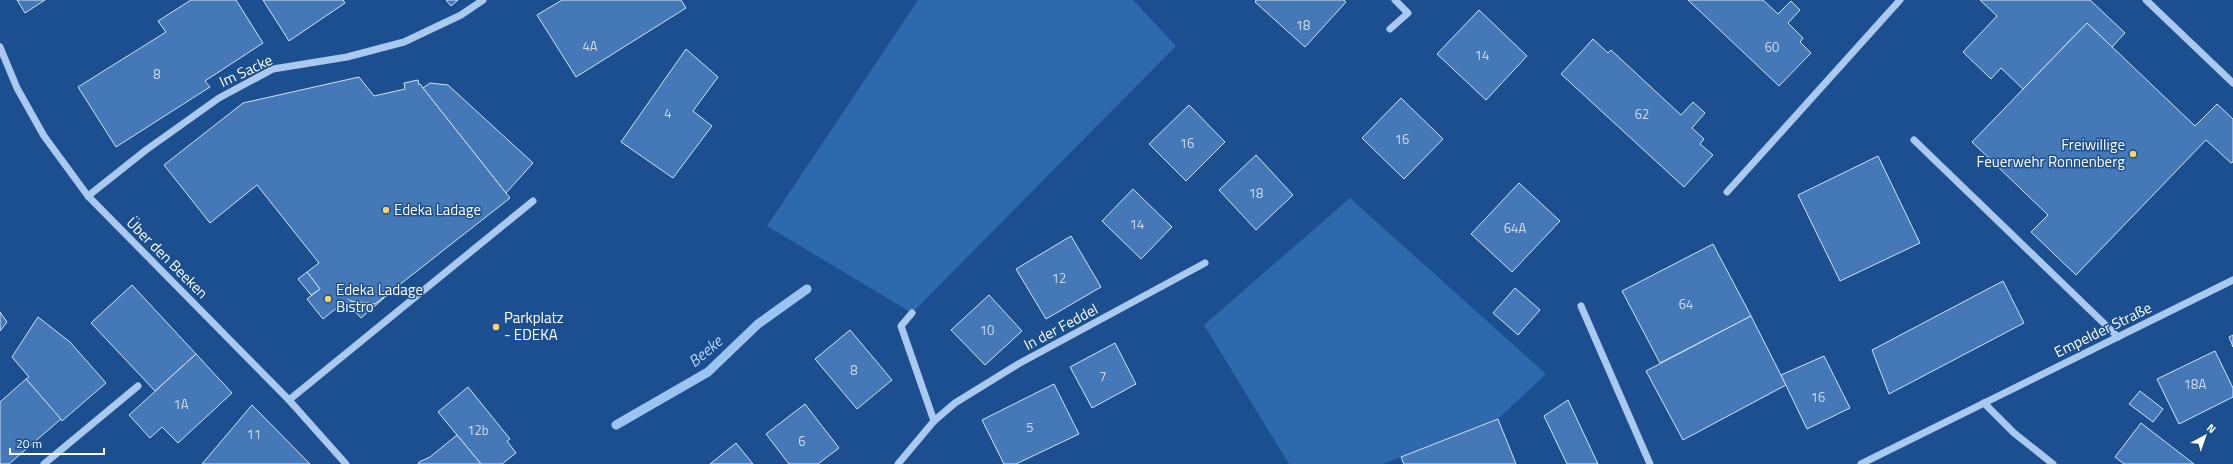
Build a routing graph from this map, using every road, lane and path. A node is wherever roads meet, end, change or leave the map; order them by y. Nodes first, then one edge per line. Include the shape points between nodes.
1 (483, 0) edge
2 (1395, 0) edge
3 (1900, 0) edge
4 (2146, 0) edge
5 (1390, 29) dead end
6 (0, 47) edge
7 (2233, 84) edge
8 (1914, 140) dead end
9 (1727, 192) dead end
10 (88, 196) junction
11 (533, 200) dead end
12 (1205, 263) dead end
13 (2233, 280) edge
14 (1581, 306) dead end
15 (912, 313) dead end
16 (2118, 337) junction
17 (138, 386) dead end
18 (289, 400) junction
19 (1984, 403) junction
20 (934, 421) junction
21 (44, 464) edge
22 (346, 464) edge
23 (898, 464) edge
24 (1650, 464) edge
25 (1861, 464) edge
26 (2053, 464) edge

1 - 10 street, Im Sacke via 461,15 404,42 347,57 273,69 219,98 146,150
2 - 5 street via 1408,13
3 - 9 street
4 - 7 street
6 - 10 street, Über den Beeken via 17,88 44,136
8 - 16 street
10 - 18 street, Über den Beeken
11 - 18 street
12 - 20 street, In der Feddel via 1020,363 956,403
13 - 16 street, Empelder Straße
14 - 24 street
15 - 20 street via 901,326
16 - 19 street, Empelder Straße
17 - 21 street
18 - 22 street, Über den Beeken
19 - 25 street, Empelder Straße
19 - 26 street via 2014,433
20 - 23 street, In der Feddel

